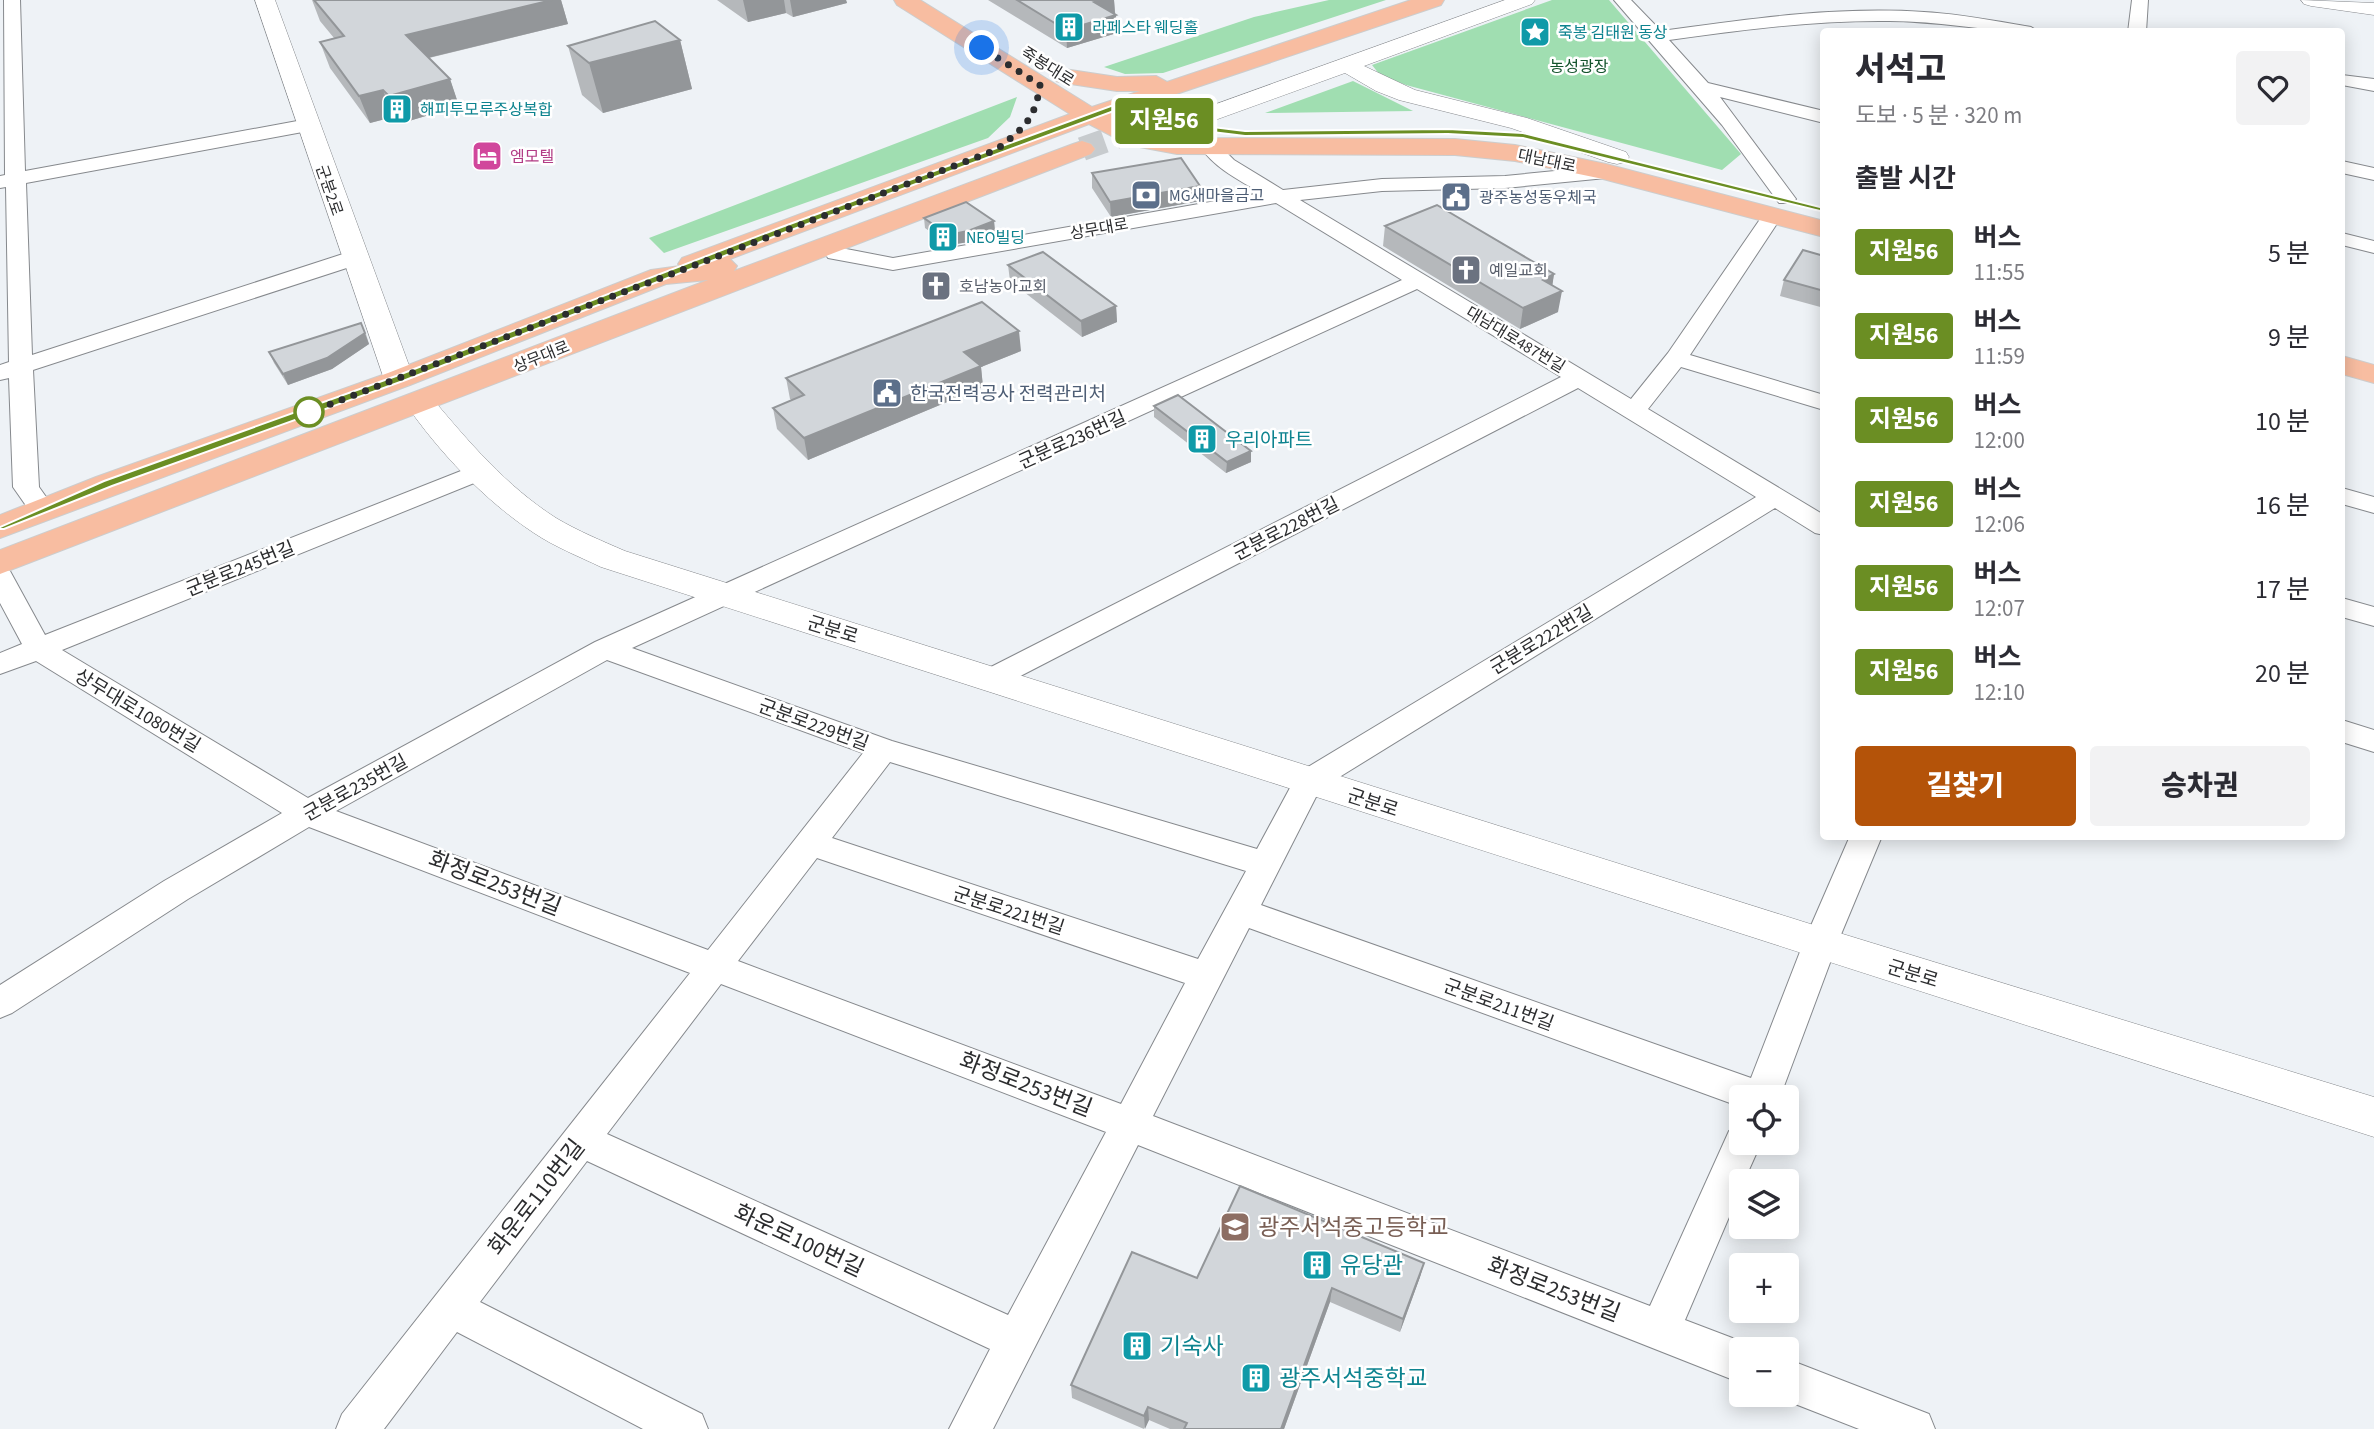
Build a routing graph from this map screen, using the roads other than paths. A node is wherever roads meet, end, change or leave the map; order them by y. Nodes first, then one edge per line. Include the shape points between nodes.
1 (12, 0) edge
2 (265, 0) edge
3 (905, 0) edge
4 (943, 0) edge
5 (1433, 0) edge
6 (1468, 0) edge
7 (1504, 0) edge
8 (1525, 0) edge
9 (1622, 0) edge
10 (2140, 0) edge
11 (2311, 0) edge
12 (2374, 9) edge
13 (2002, 28) edge
14 (2137, 28) edge
15 (1657, 37) junction
16 (1348, 65) junction
17 (1220, 71) junction
18 (1065, 76) junction
19 (2345, 80) edge
20 (1040, 85) junction
21 (2374, 85) edge
22 (1704, 88) junction
23 (1119, 106) junction
24 (1088, 116) junction
25 (1820, 116) edge
26 (308, 125) junction
27 (1179, 126) junction
28 (1138, 140) junction
29 (1211, 148) junction
30 (996, 150) junction
31 (1611, 165) junction
32 (2345, 168) edge
33 (2374, 174) edge
34 (8, 180) edge
35 (1280, 196) junction
36 (1779, 208) junction
37 (1820, 209) edge
38 (1820, 227) edge
39 (2345, 240) edge
40 (8, 243) edge
41 (2374, 247) edge
42 (836, 253) junction
43 (354, 258) junction
44 (661, 276) junction
45 (1419, 280) junction
46 (714, 288) junction
47 (9, 305) edge
48 (2345, 344) edge
49 (2374, 351) edge
50 (1676, 358) junction
51 (2345, 366) edge
52 (11, 369) edge
53 (2374, 374) edge
54 (1580, 377) junction
55 (410, 391) junction
56 (1820, 402) edge
57 (1635, 410) junction
58 (480, 472) junction
59 (1774, 497) junction
60 (2345, 497) edge
61 (2374, 505) edge
62 (43, 511) junction
63 (1820, 525) edge
64 (0, 527) edge
65 (0, 563) edge
66 (0, 577) edge
67 (723, 595) junction
68 (2345, 608) edge
69 (2374, 617) edge
70 (39, 649) junction
71 (605, 649) junction
72 (0, 664) edge
73 (993, 678) junction
74 (2345, 732) edge
75 (2374, 741) edge
76 (883, 749) junction
77 (1309, 781) junction
78 (307, 813) junction
79 (1864, 840) edge
80 (810, 843) junction
81 (1266, 864) junction
82 (1241, 911) junction
83 (1820, 944) junction
84 (715, 966) junction
85 (1207, 976) junction
86 (0, 1003) edge
87 (1765, 1085) edge
88 (1729, 1086) edge
89 (2374, 1117) edge
90 (1129, 1124) junction
91 (580, 1140) junction
92 (1737, 1155) edge
93 (451, 1308) junction
94 (1660, 1331) junction
95 (1017, 1340) junction
96 (1729, 1357) edge
97 (1799, 1385) edge
98 (357, 1429) edge
99 (687, 1429) edge
100 (971, 1429) edge
101 (1914, 1429) edge

1 - 34 street
2 - 26 street, 군분2로
3 - 20 main road, 죽봉대로
4 - 18 main road, 죽봉대로
5 - 17 main road
6 - 7 street via 1193,102
8 - 16 street
9 - 15 street
10 - 14 street
11 - 12 street
13 - 15 street via 1922,17 1855,16 1773,21
15 - 22 street
16 - 27 street
16 - 31 street via 1407,95 1519,122
17 - 18 main road via 1143,85
17 - 23 main road
18 - 23 main road, 죽봉대로
19 - 21 street
20 - 24 main road, 죽봉대로
20 - 30 main road via 1034,115
22 - 25 street
22 - 36 street via 1759,158
23 - 24 main road
23 - 27 main road, 대남대로
24 - 28 main road, 죽봉대로
24 - 30 main road
26 - 34 street
26 - 43 street, 군분2로
27 - 28 street
27 - 31 main road, 대남대로 via 1245,133 1523,136
28 - 29 main road, 대남대로
28 - 42 main road
29 - 31 main road, 대남대로 via 1455,147
29 - 35 street, 대남대로487번길 via 1227,164
30 - 44 main road
31 - 35 street, 상무대로 via 1506,183 1382,185
31 - 36 main road, 대남대로
32 - 33 street
34 - 40 street
35 - 42 street, 상무대로 via 893,264
35 - 45 street, 대남대로487번길
36 - 37 main road, 대남대로
36 - 38 main road, 대남대로
36 - 50 street
39 - 41 street
40 - 47 street
42 - 46 main road via 747,284
43 - 52 street
43 - 55 street, 군분2로
44 - 46 main road, 상무대로 via 704,273 1076,145
44 - 55 main road, 상무대로
45 - 54 street, 대남대로487번길
45 - 67 street, 군분로236번길
46 - 55 main road, 상무대로
47 - 52 street
48 - 49 main road
50 - 56 street
50 - 57 street
51 - 53 main road
52 - 62 street via 26,486
54 - 57 street, 대남대로487번길
54 - 73 street, 군분로228번길
55 - 58 street, 군분로
55 - 62 main road, 상무대로 via 108,484
55 - 65 main road, 상무대로
57 - 59 street, 대남대로487번길
58 - 67 street, 군분로 via 552,529 613,559
58 - 70 street, 군분로245번길
59 - 63 street, 대남대로487번길
59 - 77 street, 군분로222번길
60 - 61 street
62 - 64 main road, 상무대로
66 - 70 street
67 - 71 street, 군분로235번길
67 - 73 street, 군분로
68 - 69 street
70 - 72 street, 군분로245번길
70 - 78 street, 상무대로1080번길
71 - 76 street, 군분로229번길
71 - 78 street, 군분로235번길
73 - 77 street, 군분로
74 - 75 street
76 - 80 street, 군분로229번길
76 - 81 street
77 - 81 street
77 - 83 street, 군분로
78 - 84 street, 화정로253번길
78 - 86 street, 군분로235번길
79 - 83 street, 군분로211번길
80 - 84 street, 군분로229번길
80 - 85 street, 군분로221번길
81 - 82 street
82 - 85 street
82 - 88 street, 군분로211번길
83 - 87 street, 군분로211번길
83 - 89 street, 군분로
84 - 90 street, 화정로253번길
84 - 91 street, 화운로110번길
85 - 90 street
90 - 94 street, 화정로253번길
90 - 95 street
91 - 93 street, 화운로110번길
91 - 95 street, 화운로100번길
92 - 94 street
93 - 98 street, 화운로110번길
93 - 99 street
94 - 96 street, 화정로253번길
95 - 100 street
97 - 101 street

